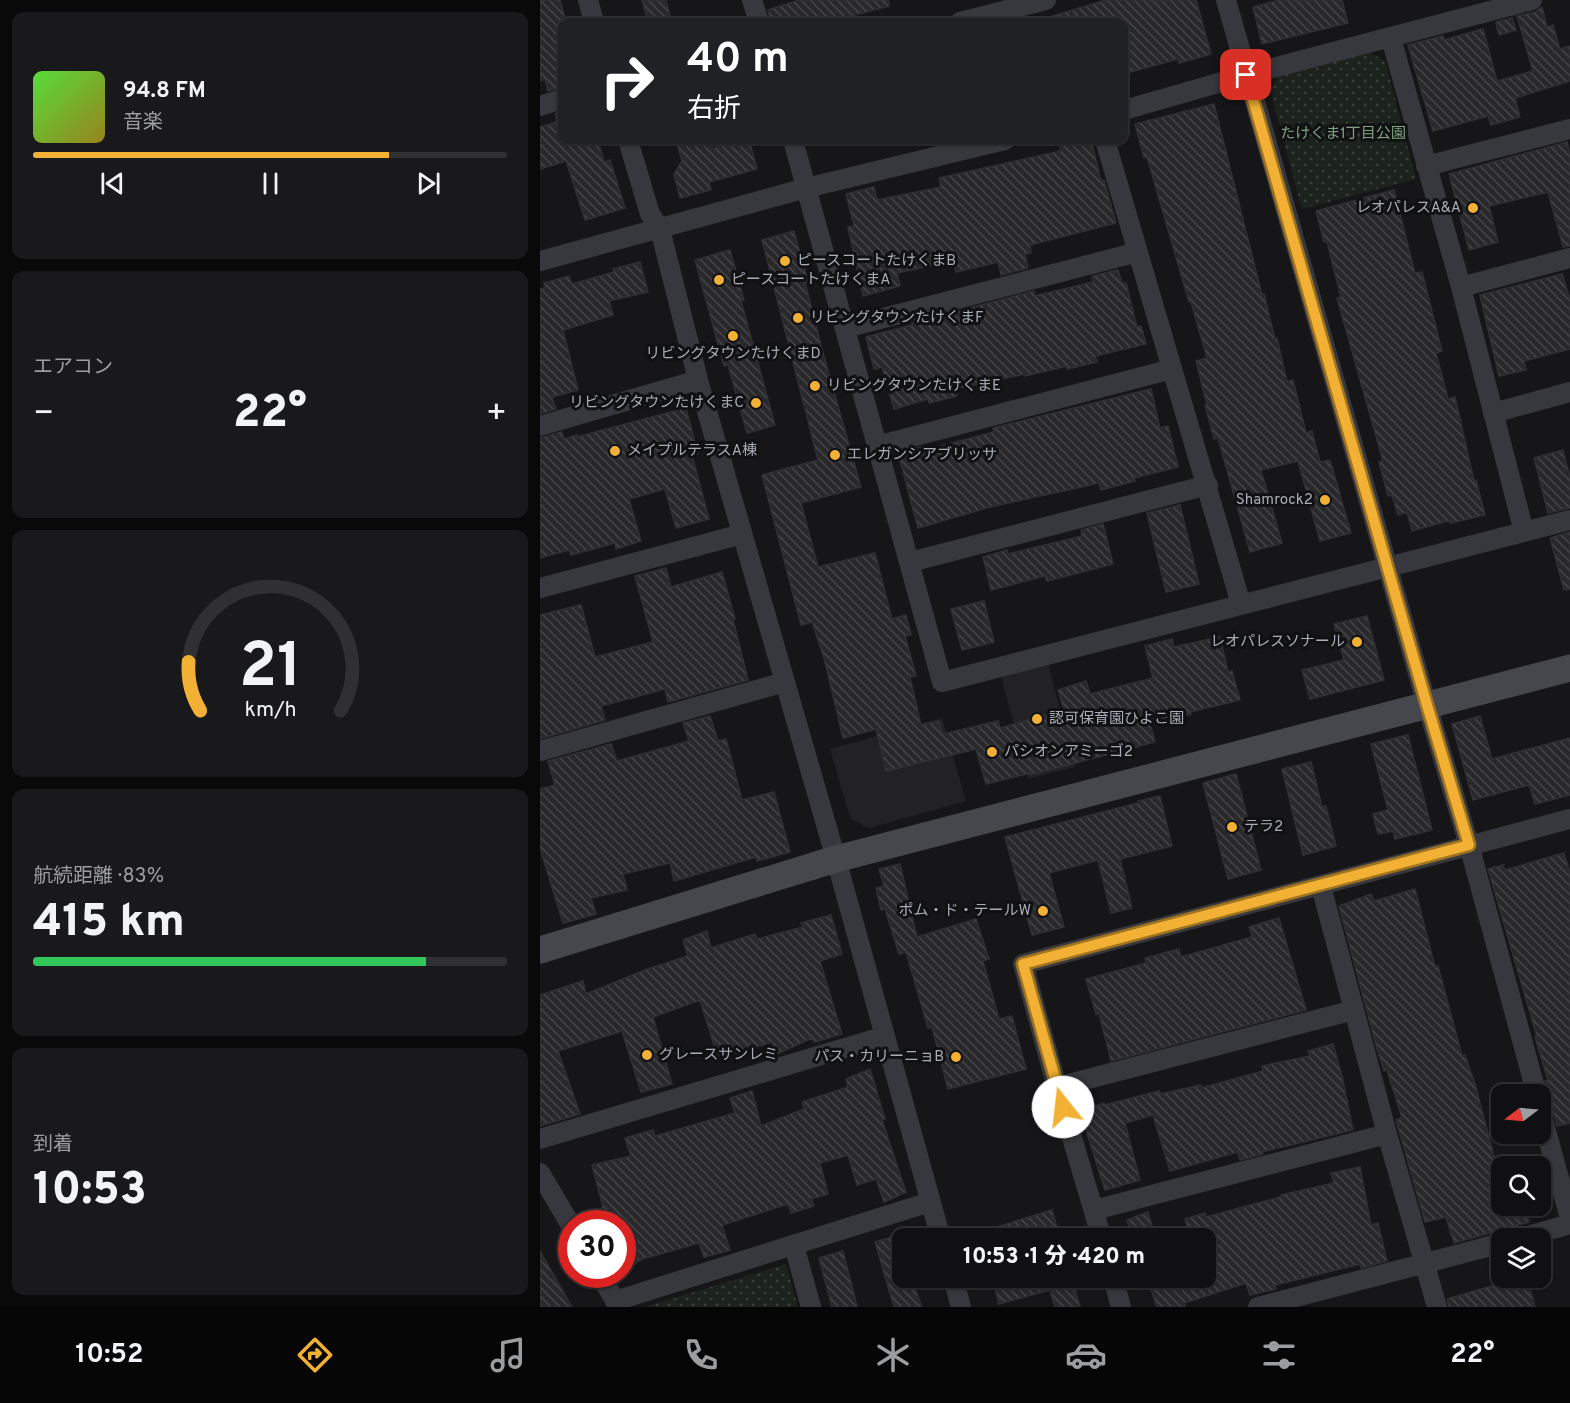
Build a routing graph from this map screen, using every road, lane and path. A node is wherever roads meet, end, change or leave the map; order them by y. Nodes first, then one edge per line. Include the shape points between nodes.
1 (588, 0) edge
2 (752, 0) edge
3 (1046, 0) edge
4 (1226, 0) edge
5 (1532, 0) edge
6 (593, 18) edge
7 (758, 18) edge
8 (976, 18) edge
9 (1391, 38) junction
10 (1246, 75) junction
11 (558, 100) edge
12 (540, 106) edge
13 (1128, 109) edge
14 (1570, 129) edge
15 (629, 144) edge
16 (794, 144) edge
17 (988, 144) edge
18 (1106, 144) edge
19 (1426, 166) junction
20 (806, 188) junction
21 (660, 229) junction
22 (1138, 252) junction
23 (1570, 258) edge
24 (540, 261) edge
25 (1461, 287) junction
26 (845, 328) junction
27 (1172, 369) junction
28 (698, 380) junction
29 (1570, 392) edge
30 (1493, 413) junction
31 (540, 426) edge
32 (877, 446) junction
33 (1208, 485) junction
34 (1570, 520) edge
35 (1524, 532) junction
36 (742, 534) junction
37 (910, 562) junction
38 (1388, 566) junction
39 (540, 588) edge
40 (1241, 604) junction
41 (1570, 668) edge
42 (785, 682) junction
43 (1427, 705) junction
44 (540, 751) edge
45 (1570, 819) edge
46 (1469, 845) junction
47 (836, 859) junction
48 (1321, 886) junction
49 (540, 950) edge
50 (1354, 1010) junction
51 (885, 1036) junction
52 (1534, 1084) edge
53 (1057, 1087) junction
54 (1388, 1134) junction
55 (540, 1139) edge
56 (1550, 1144) edge
57 (540, 1173) edge
58 (930, 1202) junction
59 (562, 1210) edge
60 (1094, 1210) junction
61 (1570, 1218) edge
62 (1570, 1224) edge
63 (938, 1228) edge
64 (1099, 1228) edge
65 (1551, 1229) edge
66 (794, 1245) junction
67 (1491, 1247) edge
68 (1426, 1264) junction
69 (608, 1288) edge
70 (956, 1288) edge
71 (1115, 1288) edge
72 (617, 1304) edge
73 (811, 1307) edge
74 (961, 1307) edge
75 (1120, 1307) edge
76 (1258, 1307) edge
77 (1437, 1307) edge

1 - 6 street
2 - 7 street
3 - 8 street
4 - 10 street
5 - 9 street
9 - 10 street
9 - 19 street
10 - 13 street
10 - 38 street
11 - 12 street
14 - 19 street
15 - 21 street via 650,214
16 - 20 street
17 - 20 street
18 - 22 street
19 - 25 street
20 - 21 street
20 - 26 street
21 - 24 street
21 - 28 street
22 - 26 street
22 - 27 street
23 - 25 street
25 - 30 street
26 - 32 street
27 - 32 street
27 - 33 street
28 - 31 street
28 - 36 street
29 - 30 street
30 - 35 street
32 - 37 street
33 - 37 street
33 - 40 street
34 - 35 street
35 - 38 street
36 - 39 street
36 - 42 street
37 - 40 street via 942,682
38 - 40 street
38 - 43 street
41 - 43 street
42 - 44 street
42 - 47 street
43 - 46 street
43 - 47 street
45 - 46 street
46 - 48 street
46 - 52 street
47 - 49 street
47 - 51 street
48 - 50 street
48 - 53 street via 1023,964
50 - 53 street
50 - 54 street
51 - 55 street
51 - 58 street
53 - 60 street
54 - 60 street
54 - 68 street
56 - 61 street
57 - 59 street
58 - 63 street
58 - 66 street
60 - 64 street
62 - 65 street
66 - 72 street
66 - 73 street
67 - 68 street
68 - 76 street
68 - 77 street
69 - 72 street
70 - 74 street
71 - 75 street

